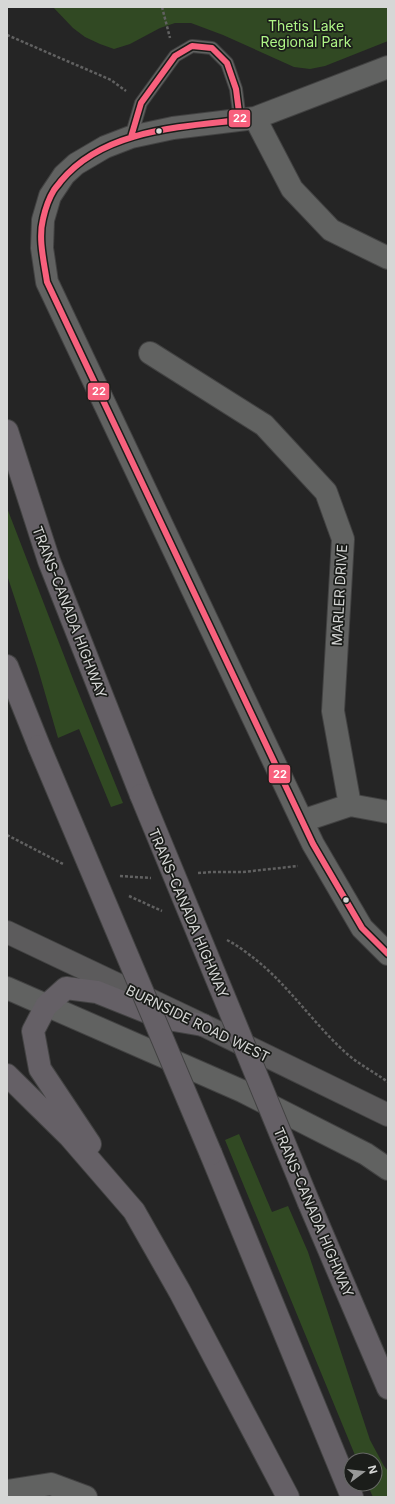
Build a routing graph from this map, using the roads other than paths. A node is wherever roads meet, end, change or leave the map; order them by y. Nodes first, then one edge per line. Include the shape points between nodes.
1 (388, 67) edge
2 (248, 119) junction
3 (131, 137) junction
4 (388, 258) edge
5 (150, 353) dead end
6 (7, 432) edge
7 (7, 666) edge
8 (350, 805) junction
9 (388, 812) edge
10 (302, 821) junction
11 (7, 932) edge
12 (388, 954) edge
13 (7, 988) edge
14 (46, 1006) junction
15 (203, 1024) junction
16 (7, 1075) edge
17 (388, 1115) edge
18 (388, 1169) edge
19 (134, 1211) junction
20 (388, 1388) edge
21 (7, 1491) edge
22 (86, 1497) edge
23 (288, 1497) edge
24 (352, 1497) edge

1 - 2 street
2 - 3 street via 173,128
2 - 3 lane via 227,63 212,48 192,46 175,56 141,103
2 - 4 street via 292,189 331,230
3 - 10 street via 105,147 76,164 64,175 50,196 43,220 42,248 47,282
5 - 8 street, MARLER DRIVE via 264,425 326,492 343,539 333,711
6 - 20 highway, TRANS-CANADA HIGHWAY, bridge via 49,561 141,796
7 - 24 highway, bridge
8 - 9 street
8 - 10 street
10 - 12 street via 362,928
11 - 15 main road, BURNSIDE ROAD WEST
13 - 14 street
14 - 15 highway via 66,988 97,992 162,1018
14 - 18 street via 242,1091 366,1154
14 - 19 highway via 33,1032 40,1069
15 - 17 main road, BURNSIDE ROAD WEST
16 - 19 highway via 70,1137
19 - 23 highway via 180,1292
21 - 22 street via 51,1484

